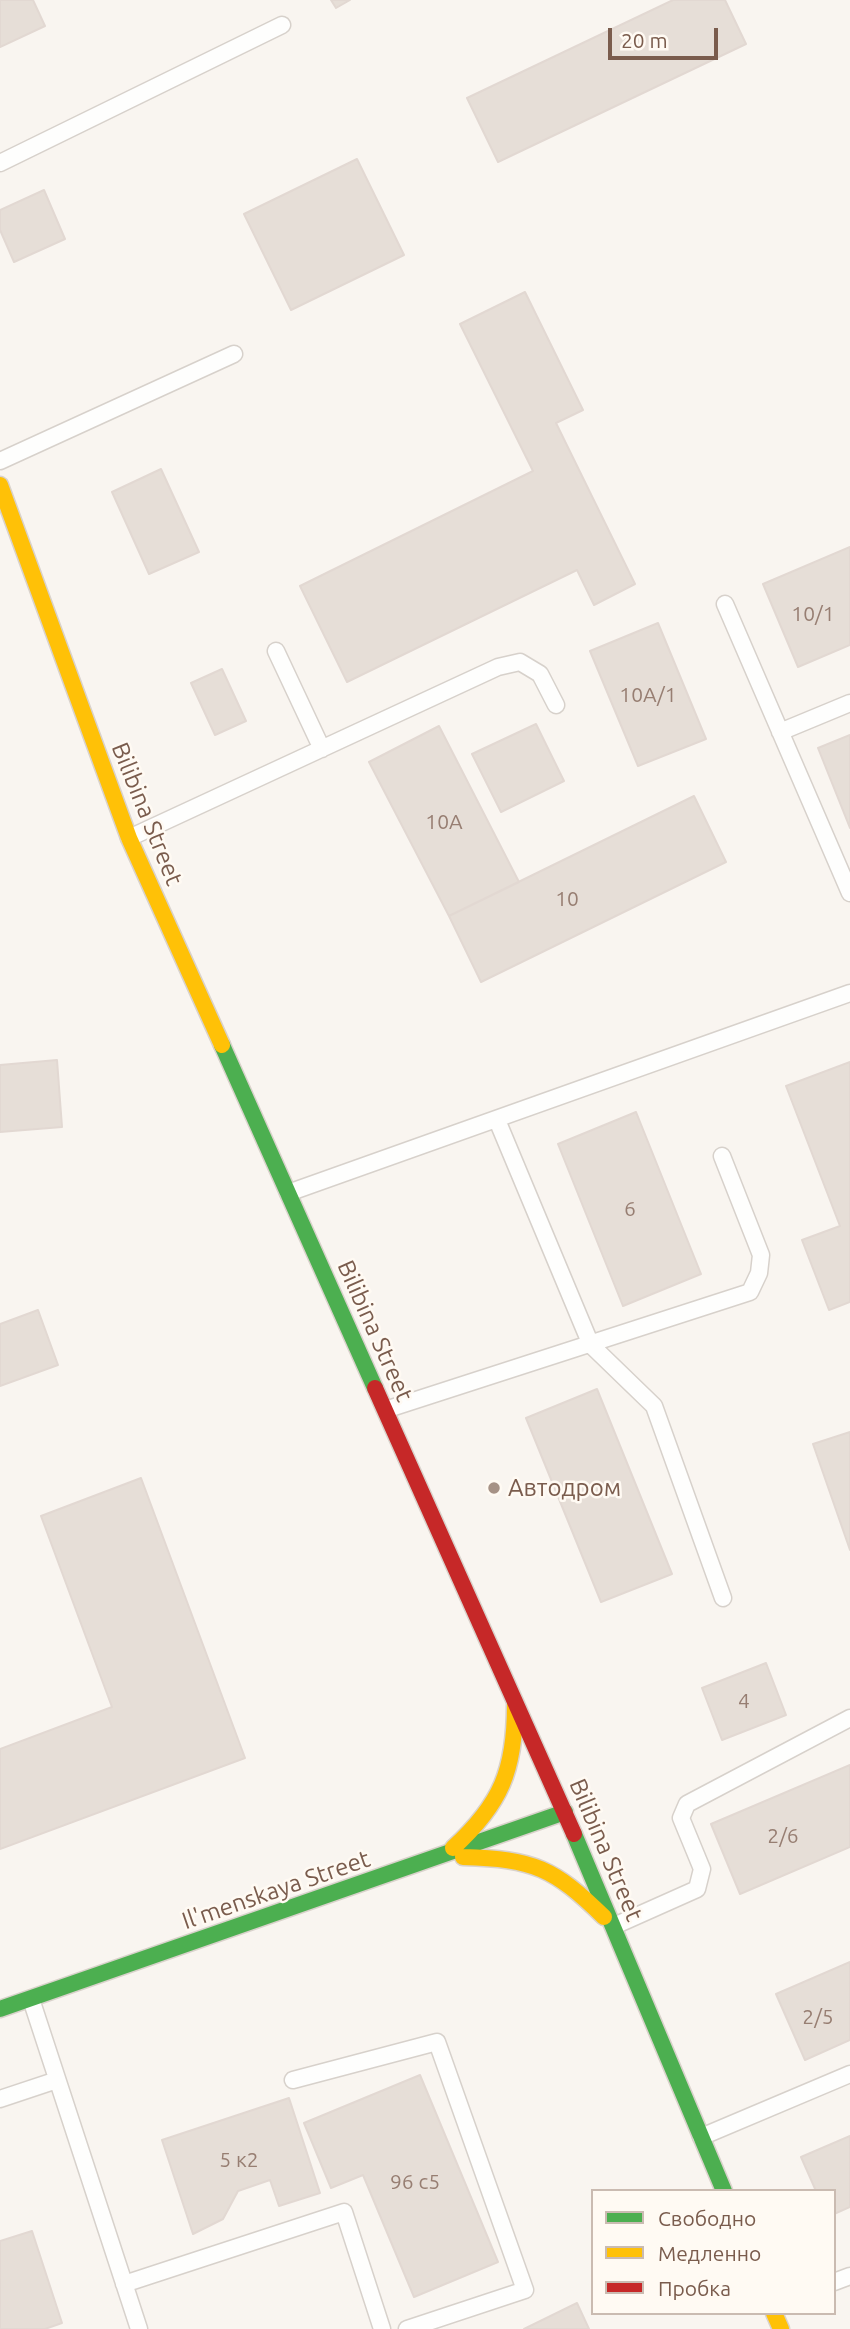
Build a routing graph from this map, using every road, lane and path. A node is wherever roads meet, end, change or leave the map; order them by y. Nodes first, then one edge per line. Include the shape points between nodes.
1 (282, 25) dead end
2 (0, 163) edge
3 (234, 354) dead end
4 (0, 461) edge
5 (0, 485) edge
6 (725, 604) dead end
7 (276, 651) dead end
8 (850, 703) edge
9 (556, 705) dead end
10 (780, 732) junction
11 (321, 749) junction
12 (129, 838) junction
13 (850, 893) edge
14 (850, 993) edge
15 (497, 1120) junction
16 (722, 1156) dead end
17 (288, 1193) junction
18 (591, 1345) junction
19 (385, 1410) junction
20 (723, 1598) dead end
21 (514, 1697) junction
22 (850, 1718) edge
23 (565, 1812) junction
24 (444, 1856) junction
25 (614, 1926) junction
26 (31, 1999) junction
27 (0, 2009) edge
28 (850, 2074) edge
29 (57, 2080) junction
30 (293, 2080) dead end
31 (0, 2099) edge
32 (701, 2137) junction
33 (722, 2189) edge
34 (124, 2284) junction
35 (139, 2329) edge
36 (382, 2329) edge
37 (407, 2329) edge

1 - 2 lane
3 - 4 lane
5 - 12 main road, Bilibina Street
6 - 10 lane
7 - 11 lane
8 - 10 lane
9 - 11 lane via 540,674 520,662 498,667
10 - 13 lane
11 - 12 lane
12 - 17 main road, Bilibina Street
14 - 15 lane
15 - 17 lane
15 - 18 lane
16 - 18 lane via 761,1255 750,1292
17 - 19 main road, Bilibina Street
18 - 19 lane
18 - 20 lane via 654,1406
19 - 21 main road, Bilibina Street
21 - 23 main road, Bilibina Street
21 - 24 main road via 516,1737 503,1791 482,1821
22 - 25 lane via 687,1804 681,1818 702,1868 697,1889
23 - 24 main road, Il'menskaya Street
23 - 25 main road, Bilibina Street
24 - 25 main road via 536,1863 578,1891
24 - 26 main road, Il'menskaya Street
25 - 32 main road, Bilibina Street
26 - 27 main road, Il'menskaya Street
26 - 29 lane
28 - 32 lane
29 - 31 lane
29 - 34 lane
30 - 37 lane via 438,2042 526,2290
32 - 33 main road, Bilibina Street
34 - 35 lane
34 - 36 lane via 344,2212

